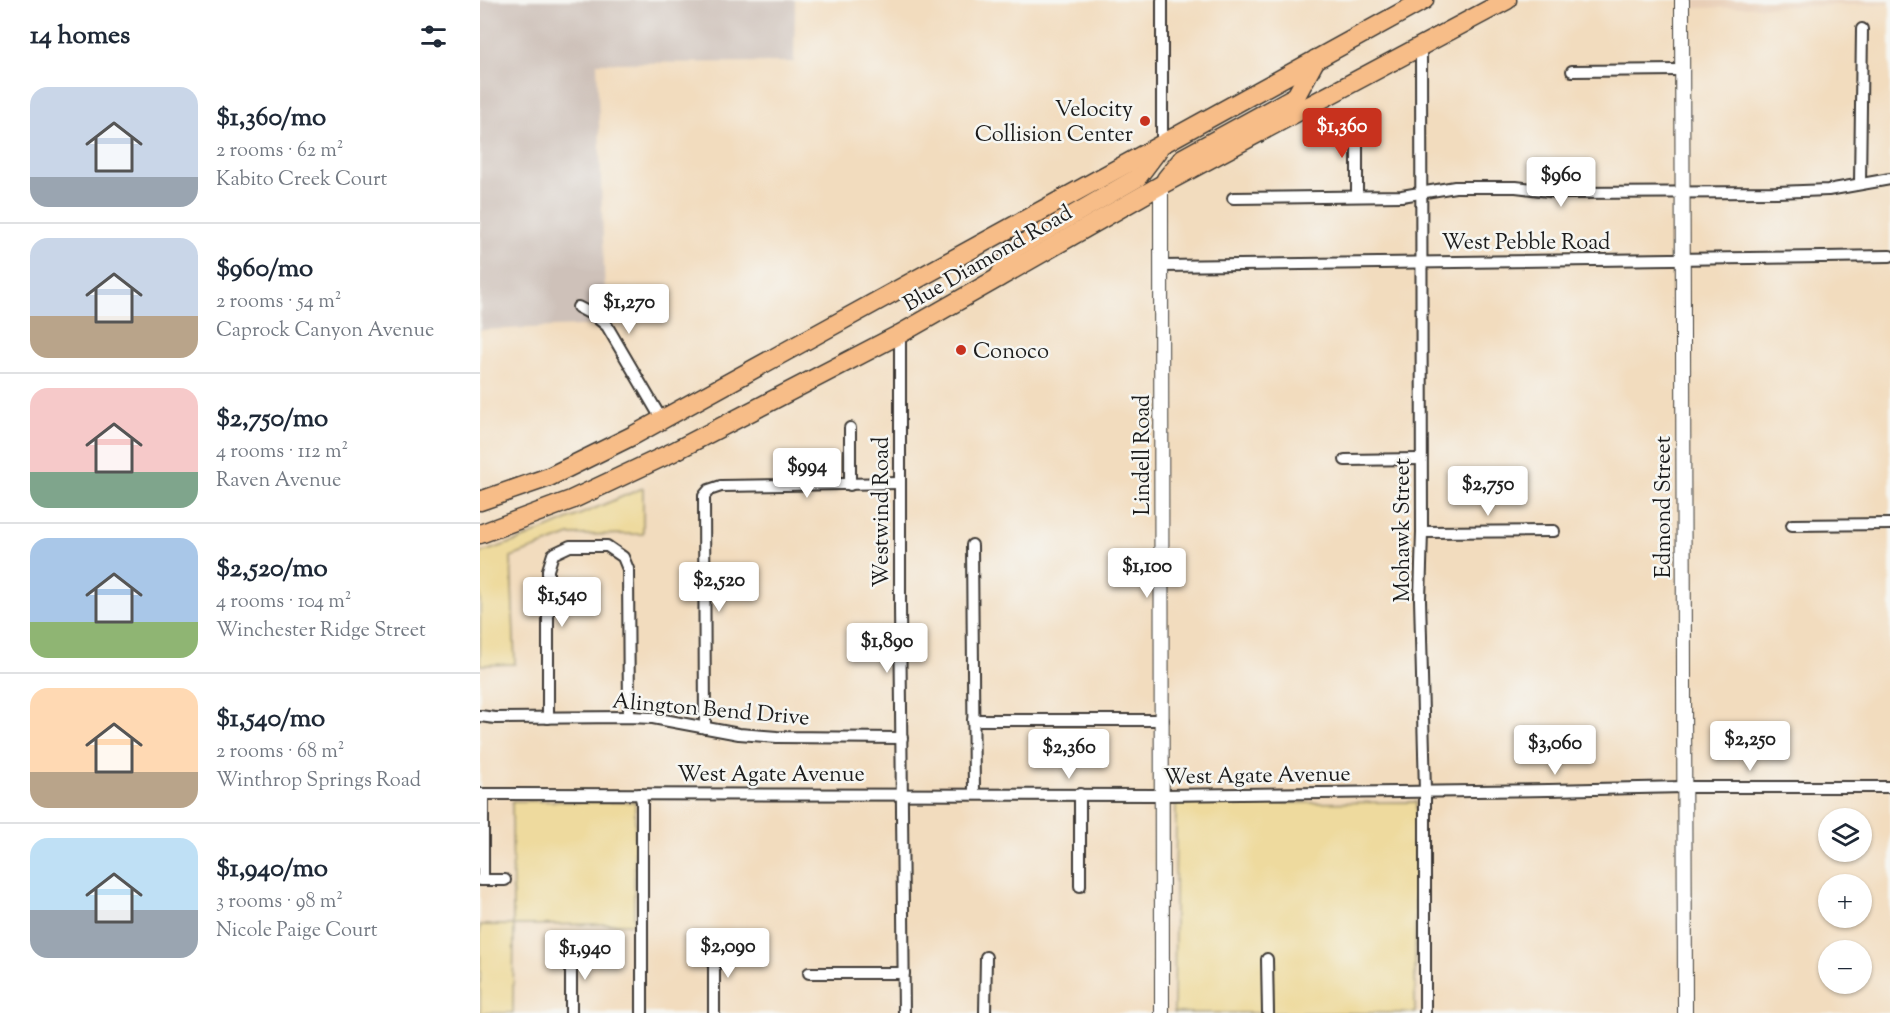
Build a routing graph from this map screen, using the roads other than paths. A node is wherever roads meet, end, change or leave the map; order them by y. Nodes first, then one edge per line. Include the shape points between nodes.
1 (1162, 0) edge
2 (1422, 0) edge
3 (1507, 0) edge
4 (1682, 0) edge
5 (1862, 28) dead end
6 (1421, 47) junction
7 (1316, 59) junction
8 (1681, 70) junction
9 (1572, 71) dead end
10 (1357, 123) dead end
11 (1162, 144) junction
12 (1890, 179) edge
13 (1860, 183) junction
14 (1161, 184) junction
15 (1682, 192) junction
16 (1421, 193) junction
17 (1357, 196) junction
18 (1233, 198) dead end
19 (1890, 256) edge
20 (1682, 260) junction
21 (1421, 262) junction
22 (1161, 266) junction
23 (998, 278) junction
24 (578, 307) dead end
25 (900, 334) junction
26 (662, 420) junction
27 (850, 428) dead end
28 (1420, 459) junction
29 (1346, 460) dead end
30 (899, 483) junction
31 (850, 484) junction
32 (480, 501) edge
33 (1890, 524) edge
34 (1792, 525) dead end
35 (1554, 531) dead end
36 (1422, 532) junction
37 (480, 534) edge
38 (972, 545) dead end
39 (480, 716) edge
40 (629, 717) junction
41 (548, 718) junction
42 (973, 720) junction
43 (1163, 720) junction
44 (705, 728) junction
45 (902, 738) junction
46 (1684, 787) junction
47 (1890, 787) edge
48 (1425, 791) junction
49 (903, 793) junction
50 (481, 794) edge
51 (640, 794) junction
52 (974, 794) junction
53 (1080, 794) junction
54 (1163, 795) junction
55 (482, 880) edge
56 (505, 880) dead end
57 (1080, 886) dead end
58 (714, 945) dead end
59 (571, 948) dead end
60 (986, 957) dead end
61 (1267, 959) dead end
62 (904, 972) junction
63 (809, 973) dead end
64 (571, 1013) edge
65 (642, 1013) edge
66 (714, 1013) edge
67 (904, 1013) edge
68 (985, 1013) edge
69 (1162, 1013) edge
70 (1268, 1013) edge
71 (1425, 1013) edge
72 (1685, 1013) edge

1 - 11 street
2 - 7 highway, Blue Diamond Road
3 - 6 highway, Blue Diamond Road
4 - 8 street, Edmond Street
5 - 13 street
6 - 14 highway, Blue Diamond Road
6 - 16 street, Mohawk Street
7 - 11 highway, Blue Diamond Road
7 - 14 highway via 1296,96 1183,158
8 - 9 street
8 - 15 street, Edmond Street
10 - 17 street
11 - 23 highway via 1137,178 1014,249
11 - 26 highway, Blue Diamond Road
12 - 13 street
13 - 15 street via 1828,190
14 - 22 street, Lindell Road
14 - 23 highway, Blue Diamond Road
15 - 16 street via 1565,194 1516,187 1455,187
15 - 20 street, Edmond Street
16 - 17 street
16 - 21 street, Mohawk Street
17 - 18 street
19 - 20 street, West Pebble Road
20 - 21 street, West Pebble Road
20 - 46 street, Edmond Street
21 - 22 street, West Pebble Road
21 - 28 street, Mohawk Street
22 - 43 street, Lindell Road
23 - 25 highway, Blue Diamond Road
24 - 26 street via 607,326
25 - 30 street, Westwind Road
25 - 37 highway, Blue Diamond Road via 674,452 571,500
26 - 32 highway, Blue Diamond Road via 549,477
27 - 31 street
28 - 29 street
28 - 36 street, Mohawk Street
30 - 31 street
30 - 45 street, Westwind Road
31 - 44 street via 721,486 704,496
33 - 34 street
35 - 36 street
36 - 48 street, Mohawk Street
38 - 42 street
39 - 41 street, Alington Bend Drive
40 - 41 street, Alington Bend Drive
40 - 41 street via 628,569 623,556 607,546 570,546 553,554 548,570
40 - 44 street, Alington Bend Drive
42 - 43 street
42 - 52 street
43 - 54 street, Lindell Road
44 - 45 street, Alington Bend Drive via 777,737
45 - 49 street, Westwind Road
46 - 47 street, West Agate Avenue
46 - 48 street, West Agate Avenue
46 - 72 street, Edmond Street
48 - 54 street, West Agate Avenue
48 - 71 street, Mohawk Street
49 - 51 street, West Agate Avenue
49 - 52 street, West Agate Avenue
49 - 62 street, Westwind Road
50 - 51 street, West Agate Avenue
50 - 55 street
51 - 65 street
52 - 53 street, West Agate Avenue
53 - 54 street, West Agate Avenue
53 - 57 street
54 - 69 street, Lindell Road
55 - 56 street
58 - 66 street
59 - 64 street
60 - 68 street
61 - 70 street
62 - 63 street
62 - 67 street, Westwind Road

